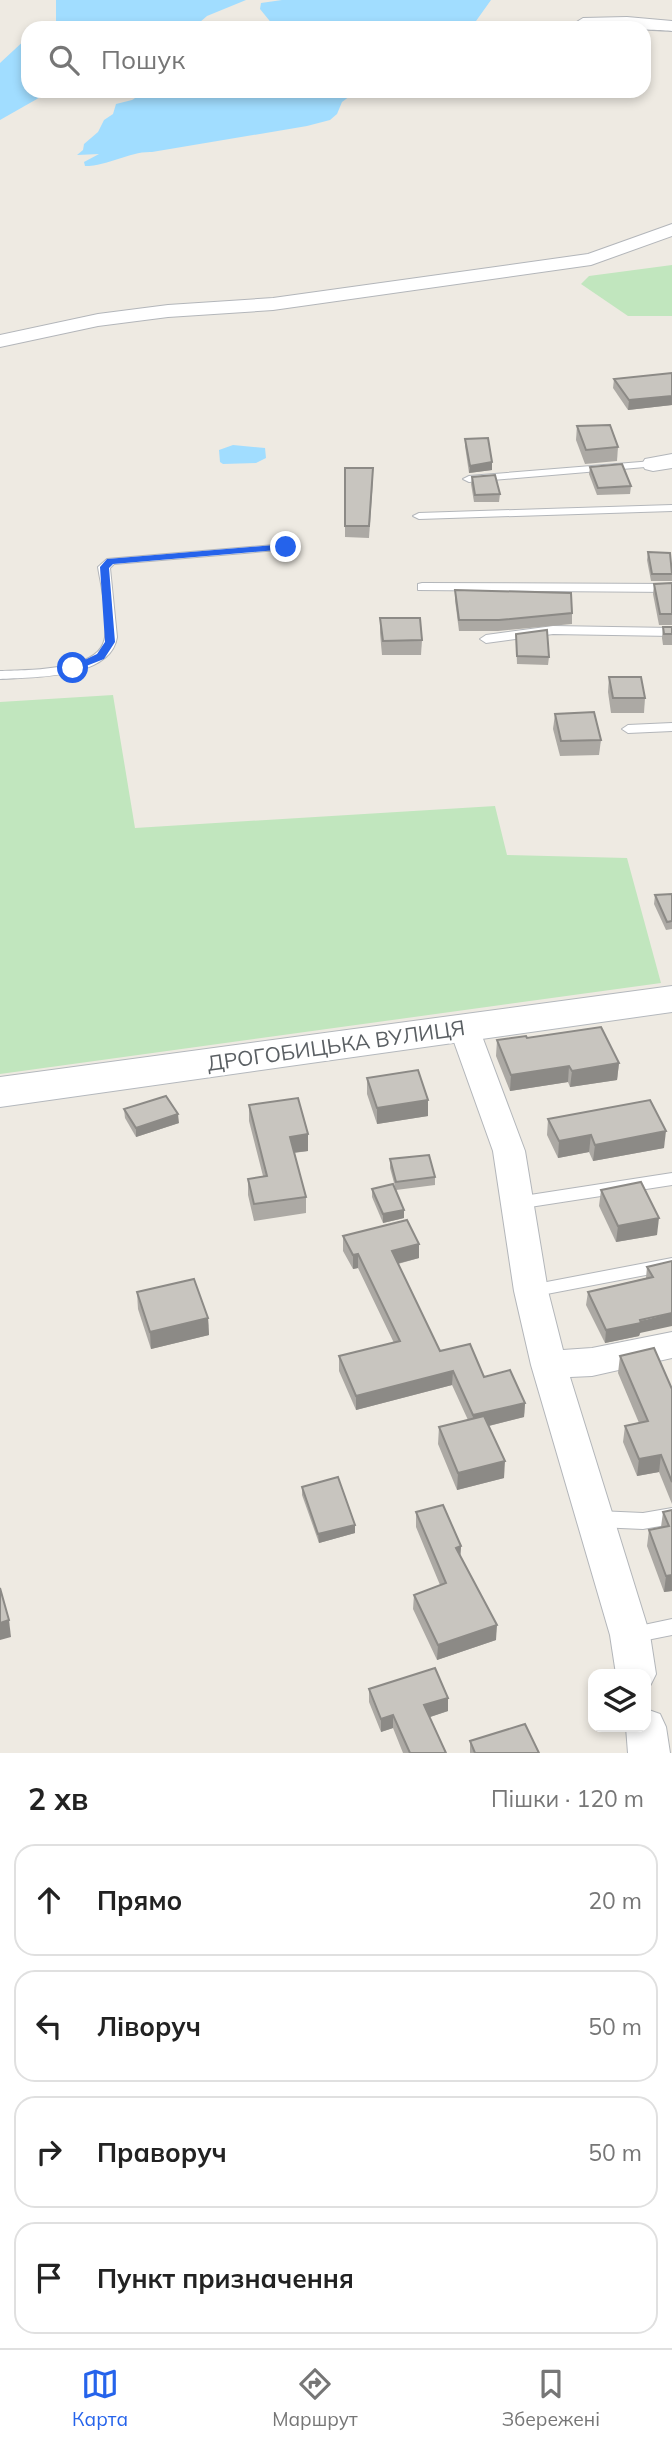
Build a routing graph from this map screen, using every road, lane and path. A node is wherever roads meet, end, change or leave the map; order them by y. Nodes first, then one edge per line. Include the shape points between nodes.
1 (651, 24) edge
2 (672, 26) edge
3 (672, 230) edge
4 (0, 341) edge
5 (663, 462) edge
6 (469, 479) edge
7 (672, 508) edge
8 (419, 516) dead end
9 (286, 547) dead end
10 (422, 587) dead end
11 (672, 588) edge
12 (672, 632) edge
13 (486, 639) dead end
14 (0, 675) edge
15 (672, 727) edge
16 (628, 729) dead end
17 (672, 999) edge
18 (464, 1027) junction
19 (0, 1093) edge
20 (672, 1178) edge
21 (517, 1203) junction
22 (672, 1264) edge
23 (531, 1291) junction
24 (672, 1345) edge
25 (549, 1365) junction
26 (672, 1516) edge
27 (593, 1518) junction
28 (672, 1627) edge
29 (630, 1636) junction
30 (635, 1669) edge
31 (647, 1732) edge
32 (649, 1753) edge

1 - 2 street
3 - 4 street via 592,259 273,304 98,320
5 - 6 lane
7 - 8 lane
9 - 14 lane via 111,561 104,567 110,642 100,657 73,668
10 - 11 lane
12 - 13 lane via 553,630
15 - 16 lane
17 - 18 street, ДРОГОБИЦЬКА ВУЛИЦЯ
18 - 19 street, ДРОГОБИЦЬКА ВУЛИЦЯ
18 - 21 street via 509,1151
20 - 21 lane
21 - 23 street
22 - 23 lane
23 - 25 street
24 - 25 street via 592,1362
25 - 27 street
26 - 27 lane via 643,1521
27 - 29 street
28 - 29 lane
29 - 30 street
31 - 32 street

